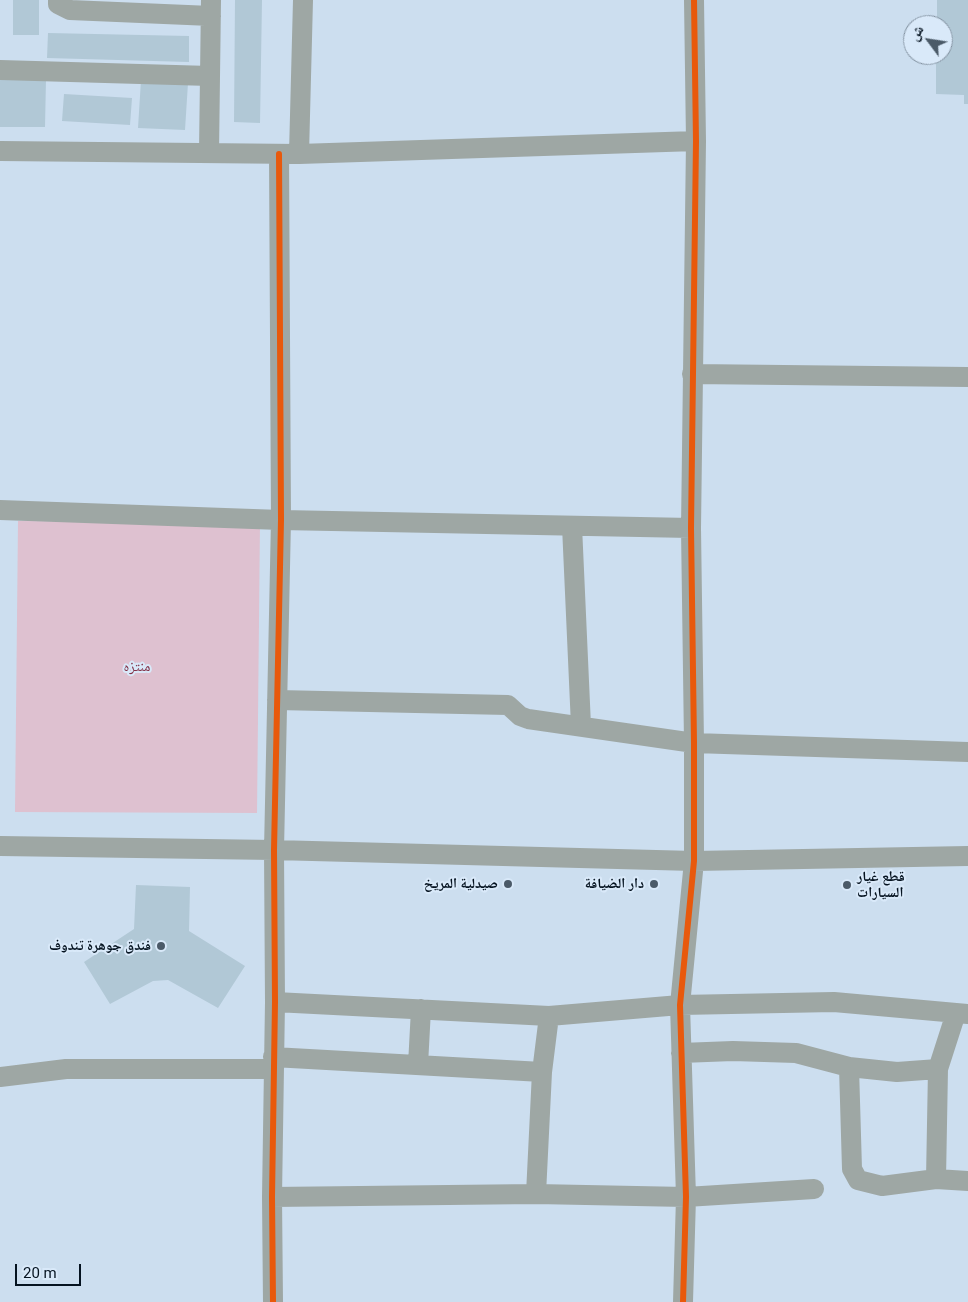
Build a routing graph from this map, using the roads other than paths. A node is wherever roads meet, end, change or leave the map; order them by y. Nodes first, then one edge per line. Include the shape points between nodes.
1 (58, 0) edge
2 (303, 0) edge
3 (694, 0) edge
4 (211, 8) edge
5 (0, 70) edge
6 (210, 76) junction
7 (696, 141) junction
8 (0, 151) edge
9 (209, 153) junction
10 (279, 154) junction
11 (299, 154) junction
12 (692, 374) junction
13 (968, 378) edge
14 (0, 510) edge
15 (281, 520) junction
16 (572, 526) junction
17 (691, 528) junction
18 (277, 700) junction
19 (580, 726) junction
20 (694, 743) junction
21 (968, 752) edge
22 (0, 846) edge
23 (274, 850) junction
24 (968, 856) edge
25 (694, 861) junction
26 (275, 1002) junction
27 (680, 1005) junction
28 (421, 1009) junction
29 (962, 1014) edge
30 (548, 1016) junction
31 (681, 1053) junction
32 (274, 1063) junction
33 (418, 1065) junction
34 (848, 1067) junction
35 (938, 1069) junction
36 (542, 1072) junction
37 (0, 1077) edge
38 (936, 1179) junction
39 (968, 1181) edge
40 (814, 1189) dead end
41 (536, 1194) junction
42 (272, 1197) junction
43 (686, 1197) junction
44 (273, 1302) edge
45 (683, 1302) edge

1 - 4 street via 58,4 70,10
2 - 11 street
3 - 7 street
4 - 6 street
5 - 6 street
6 - 9 street
7 - 11 street
7 - 12 street
8 - 9 street
9 - 10 street
10 - 11 street
10 - 15 street
12 - 13 street
12 - 17 street
14 - 15 street
15 - 16 street
15 - 18 street
16 - 17 street
16 - 19 street
17 - 20 street
18 - 19 street via 508,705 528,719
18 - 23 street
19 - 20 street
20 - 21 street
20 - 25 street
22 - 23 street
23 - 25 street
23 - 26 street
24 - 25 street
25 - 27 street
26 - 28 street
26 - 32 street
27 - 29 street via 834,1002
27 - 30 street
27 - 31 street
28 - 30 street
28 - 33 street
29 - 35 street
30 - 36 street
31 - 34 street via 796,1053
31 - 43 street
32 - 33 street
32 - 37 street via 66,1069
32 - 42 street
33 - 36 street
34 - 35 street via 897,1072
34 - 38 street via 852,1170 858,1180 882,1186
35 - 38 street
36 - 41 street
38 - 39 street
40 - 43 street
41 - 42 street
41 - 43 street
42 - 44 street
43 - 45 street

